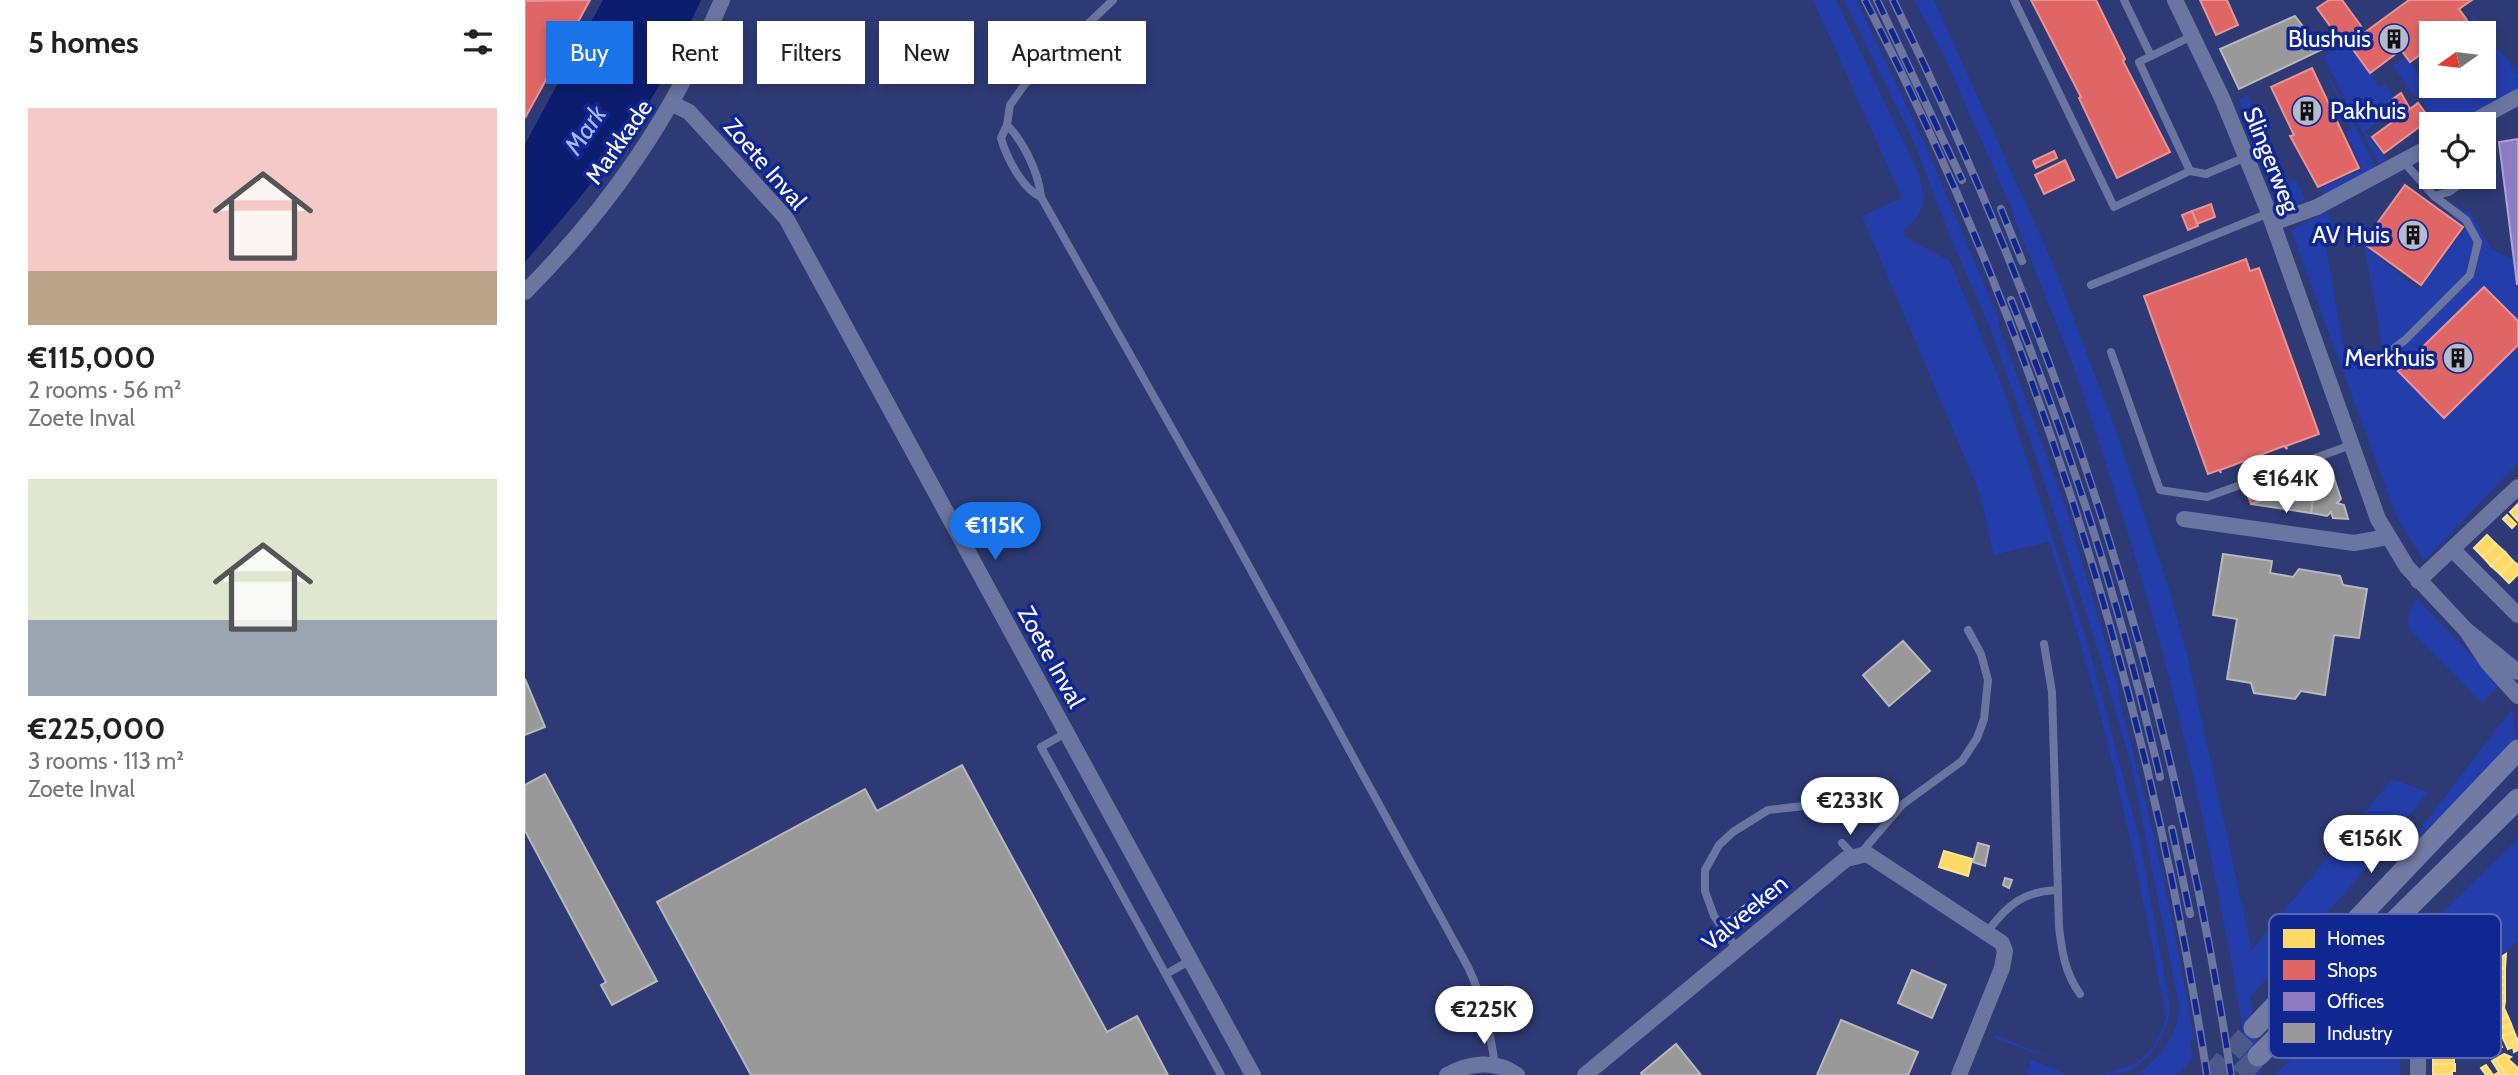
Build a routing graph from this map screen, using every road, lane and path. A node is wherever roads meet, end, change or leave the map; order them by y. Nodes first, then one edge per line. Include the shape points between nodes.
1 (722, 0) edge
2 (1113, 0) edge
3 (2014, 0) edge
4 (2124, 0) edge
5 (2175, 0) edge
6 (2192, 36) junction
7 (2151, 56) junction
8 (2518, 97) edge
9 (673, 104) junction
10 (2491, 112) edge
11 (1007, 125) junction
12 (2419, 152) edge
13 (2246, 157) junction
14 (2403, 161) junction
15 (2190, 171) junction
16 (2453, 189) edge
17 (2434, 195) junction
18 (1041, 197) junction
19 (2271, 218) junction
20 (2091, 285) dead end
21 (525, 292) edge
22 (2111, 352) dead end
23 (2384, 356) dead end
24 (2351, 445) junction
25 (2518, 486) edge
26 (2184, 519) dead end
27 (2388, 537) junction
28 (2453, 551) junction
29 (2418, 581) junction
30 (2518, 615) edge
31 (1968, 630) dead end
32 (2466, 630) junction
33 (2044, 644) dead end
34 (2518, 672) edge
35 (2518, 696) edge
36 (1067, 733) junction
37 (2518, 750) edge
38 (2518, 799) edge
39 (1888, 819) junction
40 (1852, 851) junction
41 (2058, 890) junction
42 (2362, 914) edge
43 (2402, 914) edge
44 (1988, 932) junction
45 (1737, 949) junction
46 (1191, 960) junction
47 (1166, 974) junction
48 (2080, 994) dead end
49 (2269, 1012) edge
50 (2254, 1028) tunnel mouth
51 (2269, 1045) edge
52 (2258, 1056) tunnel mouth
53 (1495, 1065) junction
54 (1221, 1075) edge
55 (1253, 1075) edge
56 (1447, 1075) edge
57 (1517, 1075) edge
58 (1585, 1075) edge
59 (1959, 1075) edge

1 - 9 street, Markkade
2 - 11 lane via 1025,85 1010,105
3 - 15 lane via 2114,206
4 - 7 lane
5 - 6 street, Slingerweg
6 - 7 lane
6 - 13 street, Slingerweg
7 - 15 lane via 2139,62
8 - 10 street
9 - 21 street, Markkade via 581,234
9 - 36 street, Zoete Inval via 689,112 786,218
11 - 18 lane via 1039,183
11 - 18 lane via 1000,138 1005,152 1033,194
12 - 14 street
13 - 15 lane via 2206,174
13 - 19 street, Slingerweg
14 - 17 lane
14 - 19 street via 2317,207
16 - 17 lane
17 - 23 lane via 2466,220 2478,242 2470,275
18 - 53 lane via 1217,507 1468,967 1478,988
19 - 20 lane
19 - 24 street, Slingerweg
22 - 24 lane via 2159,489 2207,497
24 - 27 street, Slingerweg
25 - 28 street
26 - 27 street via 2354,544
27 - 29 street, Slingerweg
28 - 29 street
28 - 30 street
29 - 32 street, Slingerweg
31 - 39 lane via 1986,665 1988,680 1977,738 1962,761
32 - 34 street, Slingerweg
32 - 35 street, Slingerweg
33 - 41 lane via 2052,692
36 - 46 street, Zoete Inval
36 - 47 lane via 1041,747
37 - 42 main road
38 - 43 main road
39 - 40 lane
39 - 45 lane via 1857,800 1783,806 1733,832 1710,859 1704,881 1714,916
40 - 44 street via 1874,856
40 - 45 street, Valveeken
41 - 44 lane via 2029,893 2013,901
41 - 48 lane via 2063,958
44 - 59 street via 2002,943 2005,960
45 - 58 street, Valveeken
46 - 47 lane
46 - 55 street, Zoete Inval
47 - 54 lane
49 - 50 main road
51 - 52 main road
53 - 56 street via 1475,1065
53 - 57 street

